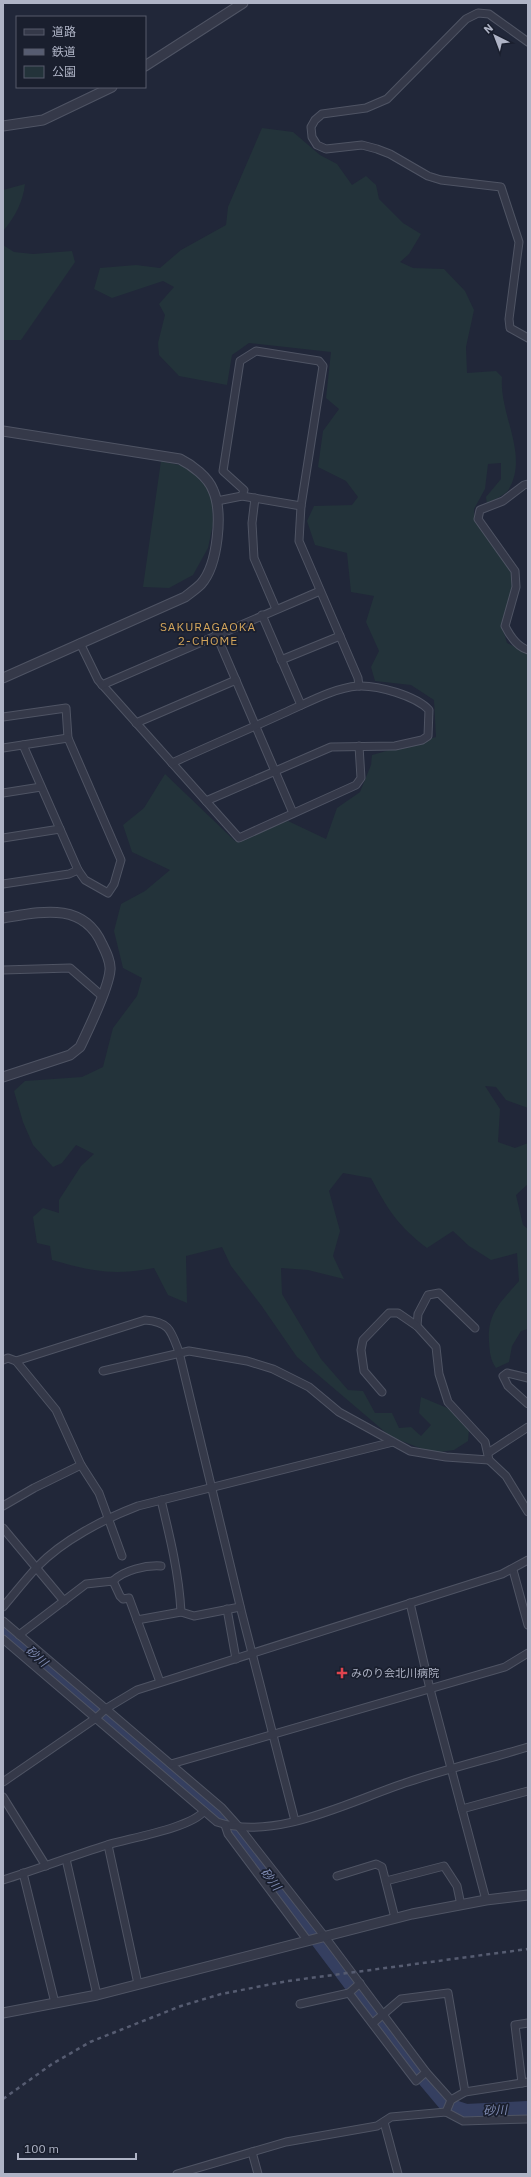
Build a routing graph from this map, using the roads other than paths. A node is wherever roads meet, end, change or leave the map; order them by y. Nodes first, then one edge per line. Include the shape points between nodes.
1 (243, 3) edge
2 (528, 42) edge
3 (146, 65) edge
4 (110, 88) edge
5 (3, 126) edge
6 (528, 338) edge
7 (3, 432) edge
8 (528, 484) edge
9 (242, 496) junction
10 (255, 498) junction
11 (217, 501) junction
12 (301, 506) junction
13 (320, 591) junction
14 (276, 609) junction
15 (262, 615) junction
16 (216, 634) junction
17 (340, 636) junction
18 (80, 643) junction
19 (528, 650) edge
20 (281, 660) junction
21 (3, 678) edge
22 (236, 680) junction
23 (102, 685) junction
24 (359, 686) junction
25 (301, 705) junction
26 (3, 717) edge
27 (136, 723) junction
28 (257, 725) junction
29 (68, 738) junction
30 (23, 745) junction
31 (359, 746) junction
32 (3, 748) edge
33 (172, 763) junction
34 (276, 771) junction
35 (41, 787) junction
36 (3, 793) edge
37 (206, 801) junction
38 (293, 813) junction
39 (60, 829) junction
40 (3, 838) edge
41 (78, 870) junction
42 (3, 884) edge
43 (3, 918) edge
44 (3, 970) edge
45 (102, 996) junction
46 (3, 1077) edge
47 (417, 1326) junction
48 (475, 1328) dead end
49 (179, 1352) junction
50 (3, 1360) edge
51 (16, 1361) junction
52 (103, 1371) dead end
53 (528, 1378) edge
54 (382, 1392) dead end
55 (528, 1404) edge
56 (528, 1427) edge
57 (393, 1442) junction
58 (488, 1456) junction
59 (81, 1465) junction
60 (212, 1488) junction
61 (161, 1500) junction
62 (3, 1506) edge
63 (528, 1512) edge
64 (109, 1516) junction
65 (3, 1528) edge
66 (122, 1556) dead end
67 (528, 1560) edge
68 (161, 1566) dead end
69 (37, 1567) junction
70 (513, 1570) junction
71 (114, 1581) junction
72 (64, 1601) junction
73 (410, 1603) junction
74 (3, 1607) edge
75 (240, 1607) junction
76 (227, 1609) junction
77 (181, 1612) junction
78 (137, 1620) junction
79 (3, 1621) edge
80 (528, 1625) edge
81 (19, 1636) junction
82 (3, 1639) edge
83 (528, 1653) edge
84 (252, 1654) junction
85 (236, 1659) junction
86 (160, 1682) junction
87 (430, 1689) junction
88 (106, 1708) junction
89 (96, 1718) junction
90 (272, 1734) junction
91 (528, 1748) edge
92 (171, 1764) junction
93 (452, 1769) junction
94 (3, 1782) edge
95 (528, 1791) edge
96 (3, 1797) edge
97 (462, 1809) junction
98 (204, 1811) junction
99 (295, 1821) junction
100 (224, 1825) junction
101 (239, 1827) junction
102 (108, 1845) junction
103 (66, 1859) junction
104 (46, 1866) junction
105 (23, 1873) junction
106 (336, 1876) dead end
107 (3, 1880) edge
108 (386, 1881) junction
109 (528, 1895) edge
110 (486, 1900) junction
111 (461, 1905) junction
112 (395, 1918) junction
113 (325, 1937) junction
114 (308, 1941) junction
115 (360, 1983) junction
116 (138, 1984) junction
117 (349, 1992) junction
118 (97, 1995) junction
119 (55, 2003) junction
120 (300, 2004) dead end
121 (3, 2013) edge
122 (383, 2013) junction
123 (372, 2023) junction
124 (528, 2023) edge
125 (426, 2072) junction
126 (525, 2083) edge
127 (465, 2092) junction
128 (451, 2100) junction
129 (446, 2112) junction
130 (384, 2122) junction
131 (528, 2122) edge
132 (252, 2152) junction
133 (177, 2174) edge
134 (258, 2174) edge
135 (398, 2174) edge

1 - 3 street
2 - 6 street via 489,14 478,13 466,18 387,99 366,108 322,114 311,127 312,137 317,145 326,149 362,145 390,154 428,176 441,180 501,187 520,242 509,319 510,328
4 - 5 street via 43,120
7 - 11 street via 180,459 191,465 206,480 213,488
8 - 19 street via 503,502 480,510 478,519 515,571 516,587 505,626 522,649
9 - 10 street
9 - 11 street
9 - 12 street via 244,490 223,471 240,361 256,351 320,361 323,366
10 - 12 street
10 - 14 street via 252,523 254,558
11 - 18 street via 213,560 202,583 185,598
12 - 13 street via 299,541
13 - 14 street
13 - 17 street
14 - 15 street
15 - 16 street
15 - 20 street
16 - 22 street
16 - 23 street
17 - 20 street
17 - 24 street
18 - 21 street
18 - 23 street
20 - 25 street
22 - 27 street
22 - 28 street
23 - 27 street
24 - 25 street via 333,692
24 - 31 street via 386,690 422,702 429,710 428,736 422,740 395,746
25 - 28 street
26 - 29 street via 66,708
27 - 33 street
28 - 33 street
28 - 34 street
29 - 30 street
29 - 41 street via 121,860 114,884 108,893 85,880
30 - 32 street
30 - 35 street
31 - 34 street via 331,747
31 - 38 street via 361,778 356,785
33 - 37 street
34 - 37 street
34 - 38 street
35 - 36 street
35 - 39 street
37 - 38 street via 239,838
39 - 40 street
39 - 41 street
41 - 42 street via 70,874
43 - 45 street via 49,911 70,914 88,924 98,936 107,955 110,970
44 - 45 street via 70,968
45 - 46 street via 80,1047 70,1055
47 - 48 street via 418,1314 428,1294 439,1293
47 - 54 street via 398,1313 389,1313 363,1340 361,1350 364,1371
47 - 58 street via 436,1347 439,1374 448,1402 485,1442
49 - 51 street via 170,1328 158,1321 145,1320
49 - 52 street
49 - 57 street via 220,1355 273,1369 309,1387 339,1412
49 - 60 street
50 - 51 street via 8,1358
51 - 59 street via 56,1410
53 - 55 street via 507,1373 503,1376 508,1386
56 - 58 street
57 - 58 street via 410,1451 446,1458
57 - 60 street
58 - 63 street via 506,1476
59 - 62 street
59 - 64 street
60 - 61 street
60 - 75 street
61 - 64 street
61 - 77 street via 173,1551
64 - 66 street
64 - 69 street
65 - 69 street
67 - 70 street
68 - 71 street via 134,1570 118,1576
69 - 72 street
69 - 74 street
70 - 73 street
70 - 80 street
71 - 72 street via 86,1584
71 - 78 street via 120,1596 124,1599 129,1598
72 - 81 street
73 - 84 street
73 - 87 street
75 - 76 street
75 - 84 street
76 - 77 street via 194,1616
76 - 85 street
77 - 78 street
78 - 86 street
79 - 81 street
81 - 88 street
82 - 89 street
83 - 87 street via 505,1667
84 - 85 street
84 - 90 street
85 - 86 street
86 - 88 street via 137,1690
87 - 90 street
87 - 93 street
88 - 89 street
88 - 92 street
89 - 94 street
89 - 98 street
90 - 92 street
90 - 99 street
91 - 93 street
92 - 101 street via 222,1808
93 - 97 street
93 - 99 street
95 - 97 street
96 - 104 street
97 - 110 street
98 - 100 street
98 - 102 street via 201,1816 177,1826
99 - 101 street via 278,1825
100 - 101 street
100 - 114 street via 228,1834
101 - 113 street
102 - 103 street
102 - 116 street
103 - 104 street
103 - 118 street
104 - 105 street
105 - 107 street
105 - 119 street
106 - 108 street via 376,1864 382,1867
108 - 111 street via 444,1866 457,1886
108 - 112 street
109 - 110 street
110 - 111 street
111 - 112 street
112 - 113 street
113 - 114 street
113 - 115 street
114 - 116 street
115 - 117 street
115 - 122 street
116 - 118 street
117 - 120 street
117 - 123 street
118 - 119 street
119 - 121 street
122 - 123 street
122 - 125 street
122 - 127 street via 401,1999 448,1993
123 - 125 street via 416,2081
124 - 126 street via 515,2025
125 - 128 street
126 - 127 street
127 - 128 street
128 - 129 street
129 - 130 street via 391,2117
129 - 131 street via 463,2122
130 - 132 street via 377,2126 286,2142
130 - 135 street
132 - 133 street
132 - 134 street

